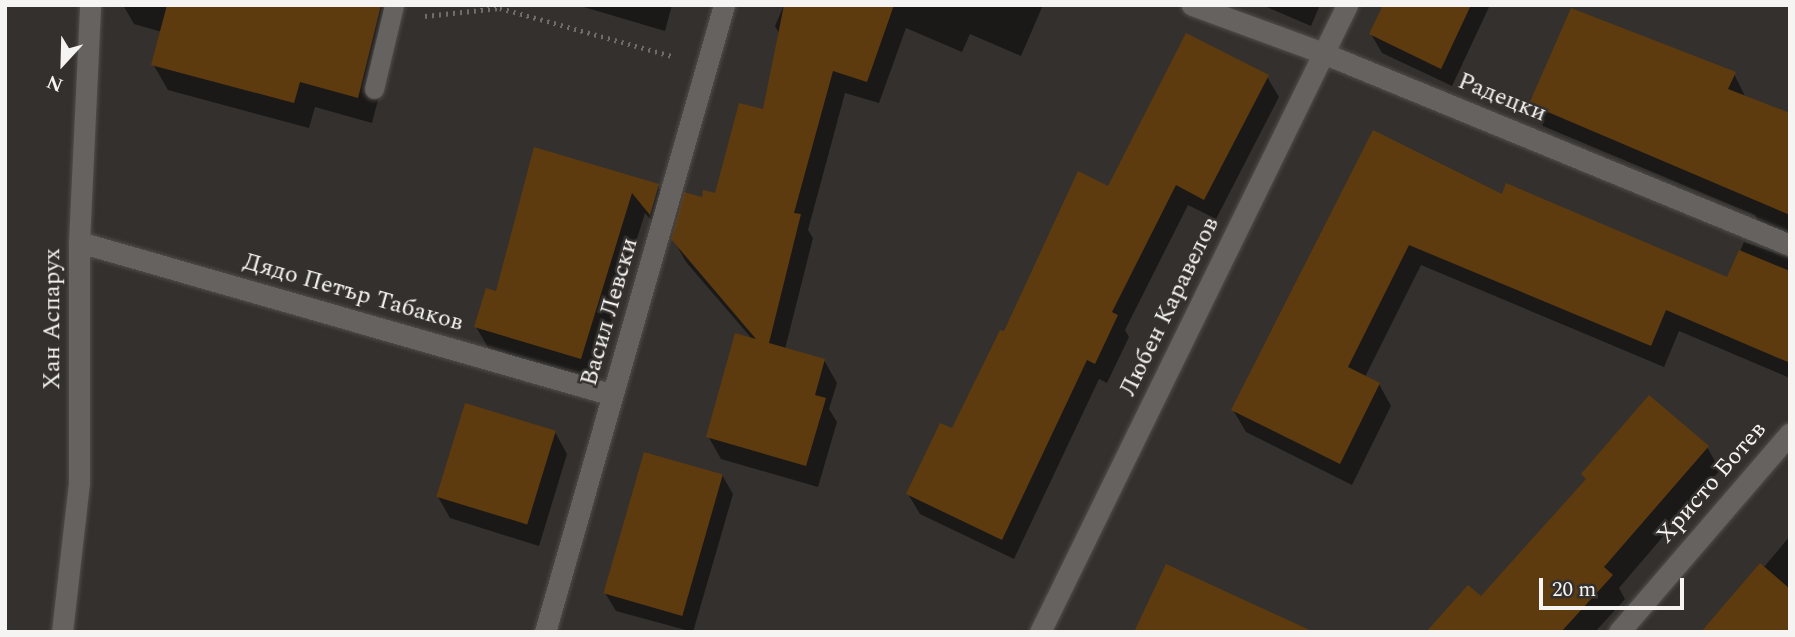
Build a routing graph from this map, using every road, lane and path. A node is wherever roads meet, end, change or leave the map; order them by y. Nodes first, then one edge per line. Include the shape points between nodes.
1 (90, 5) edge
2 (724, 5) edge
3 (1192, 5) edge
4 (1347, 5) edge
5 (392, 13) edge
6 (1323, 53) junction
7 (707, 65) junction
8 (374, 89) dead end
9 (79, 242) junction
10 (1790, 245) edge
11 (613, 395) junction
12 (1790, 433) edge
13 (62, 632) edge
14 (545, 632) edge
15 (1040, 632) edge
16 (1619, 632) edge

1 - 9 street, Хан Аспарух
2 - 7 street, Васил Левски
3 - 6 street, Радецки
4 - 6 street, Любен Каравелов
5 - 7 path via 500,8
5 - 8 lane
6 - 10 street, Радецки
6 - 15 street, Любен Каравелов
7 - 11 street, Васил Левски
9 - 11 street, Дядо Петър Табаков
9 - 13 street, Хан Аспарух via 79,483
11 - 14 street, Васил Левски
12 - 16 street, Христо Ботев

